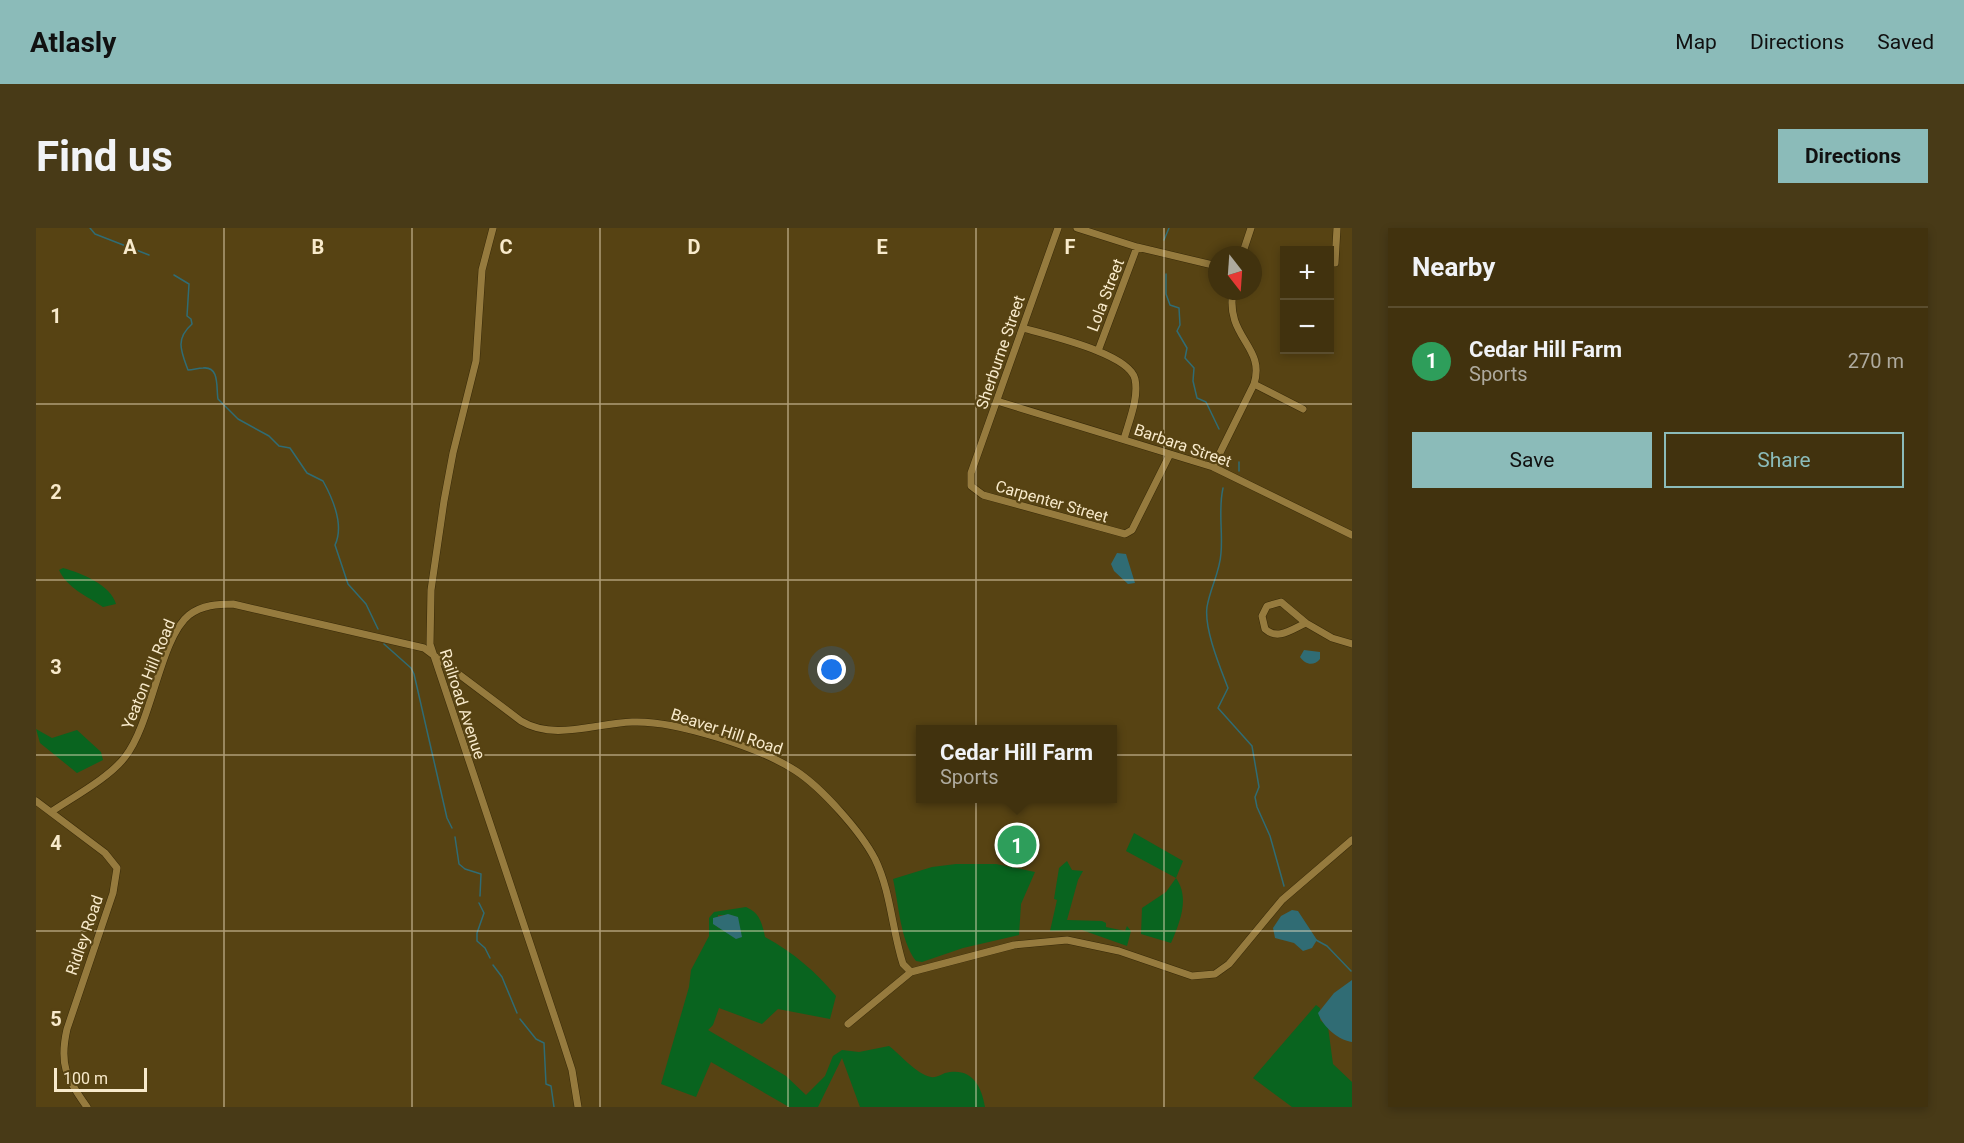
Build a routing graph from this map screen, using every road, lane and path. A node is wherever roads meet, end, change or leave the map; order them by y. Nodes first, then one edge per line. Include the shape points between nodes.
1 (493, 228) edge
2 (1058, 228) edge
3 (1077, 228) edge
4 (1251, 228) edge
5 (1337, 228) edge
6 (1245, 246) edge
7 (1137, 248) junction
8 (1335, 263) dead end
9 (1208, 264) edge
10 (1233, 300) edge
11 (1023, 328) junction
12 (1098, 351) junction
13 (1254, 384) junction
14 (997, 401) junction
15 (1303, 409) dead end
16 (1124, 439) junction
17 (1170, 454) junction
18 (1213, 467) junction
19 (971, 486) joint
20 (1352, 535) edge
21 (1306, 623) junction
22 (1352, 644) edge
23 (431, 652) junction
24 (36, 801) edge
25 (51, 812) junction
26 (1352, 840) edge
27 (911, 972) junction
28 (848, 1024) dead end
29 (87, 1107) edge
30 (578, 1107) edge

1 - 23 street, Railroad Avenue via 482,270 476,361 444,501 431,590
2 - 11 street, Sherburne Street
3 - 7 street
4 - 6 street
5 - 8 street
7 - 9 street
7 - 12 street, Lola Street
10 - 13 street via 1232,319 1257,363
11 - 12 street
11 - 14 street, Sherburne Street
12 - 16 street via 1127,366 1135,379 1135,396
13 - 15 street
13 - 18 street
14 - 16 street, Barbara Street
14 - 19 street, Sherburne Street via 971,473
16 - 17 street, Barbara Street
17 - 18 street, Barbara Street
17 - 19 street, Carpenter Street via 1128,532 1120,534 983,495
18 - 20 street, Barbara Street
21 - 21 street via 1281,602 1267,606 1262,616 1265,629 1275,635
21 - 22 street
23 - 25 street, Yeaton Hill Road via 251,607 222,604 202,608 187,617 177,631 125,758
23 - 27 street, Beaver Hill Road via 535,728 556,730 626,722 665,724 753,752 796,771 854,829 875,859 899,952 905,968
23 - 30 street, Railroad Avenue via 562,1039
24 - 25 street, Ridley Road
25 - 29 street, Ridley Road via 105,853 117,868 113,893 63,1051 69,1080
26 - 27 street via 1281,900 1229,964 1215,974 1192,976 1119,951 1067,940 1007,946
27 - 28 street

